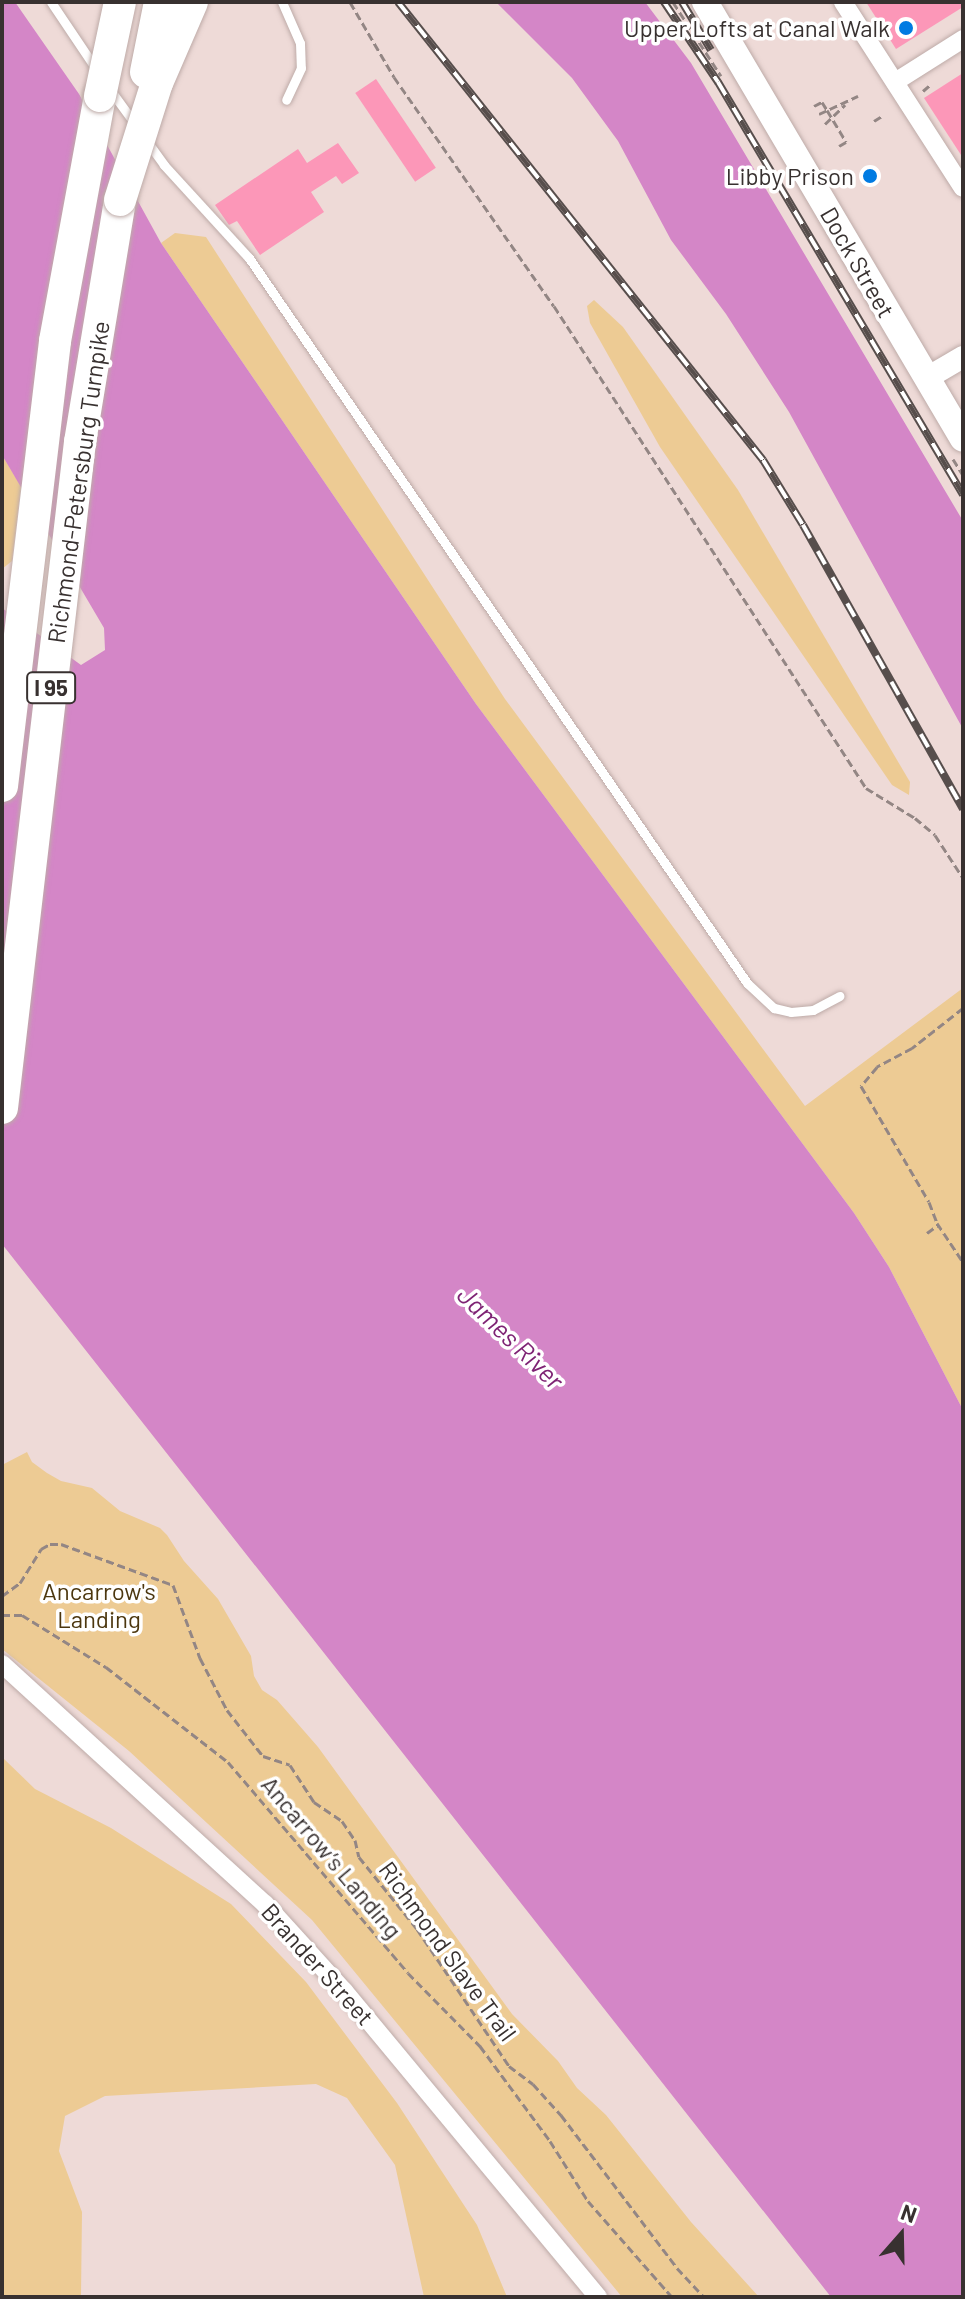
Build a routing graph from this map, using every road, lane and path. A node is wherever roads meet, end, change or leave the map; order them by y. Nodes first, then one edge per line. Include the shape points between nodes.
1 (51, 2) edge
2 (120, 2) edge
3 (160, 2) edge
4 (192, 2) edge
5 (282, 2) edge
6 (350, 2) edge
7 (705, 2) edge
8 (843, 2) edge
9 (963, 39) edge
10 (895, 82) junction
11 (858, 96) dead end
12 (286, 100) dead end
13 (846, 103) junction
14 (814, 106) dead end
15 (827, 110) junction
16 (819, 114) dead end
17 (882, 116) dead end
18 (832, 119) junction
19 (874, 121) dead end
20 (825, 124) dead end
21 (839, 146) dead end
22 (963, 188) edge
23 (120, 200) junction
24 (963, 357) edge
25 (927, 378) junction
26 (963, 439) edge
27 (2, 786) edge
28 (963, 878) edge
29 (839, 996) dead end
30 (963, 1008) edge
31 (2, 1108) edge
32 (938, 1225) junction
33 (927, 1233) dead end
34 (963, 1262) edge
35 (2, 1596) edge
36 (2, 1615) edge
37 (2, 1664) edge
38 (598, 2297) edge
39 (672, 2297) edge
40 (704, 2297) edge

1 - 29 lane via 164,165 249,258 747,983 774,1008 791,1012 813,1010
2 - 27 highway, Richmond-Petersburg Turnpike / I 95, bridge via 55,341
3 - 23 highway, Richmond-Petersburg Turnpike / I 95, bridge
4 - 23 highway, bridge via 157,83
5 - 12 lane via 300,43 301,68
6 - 28 path via 394,77 554,306 866,788 935,835
7 - 25 main road, Dock Street
8 - 10 street
9 - 10 street
10 - 22 street
11 - 13 path
13 - 15 path
13 - 18 path
14 - 15 path via 822,102
15 - 16 path
15 - 18 path
17 - 19 path
18 - 20 path
18 - 21 path via 846,142
23 - 31 highway, Richmond-Petersburg Turnpike / I 95 via 80,442
24 - 25 street
25 - 26 main road, Dock Street
30 - 32 path via 912,1048 877,1067 861,1086
32 - 33 path
32 - 34 path
35 - 40 path, Richmond Slave Trail via 20,1583 41,1549 50,1544 173,1585 200,1658 227,1710 263,1756 290,1765 314,1802 342,1821 359,1857 417,1929 509,2066 561,2115
36 - 39 path, Ancarrow’s Landing via 22,1615 106,1667 228,1762 408,1973 480,2046 588,2201
37 - 38 street, Brander Street via 265,1904 344,1991

